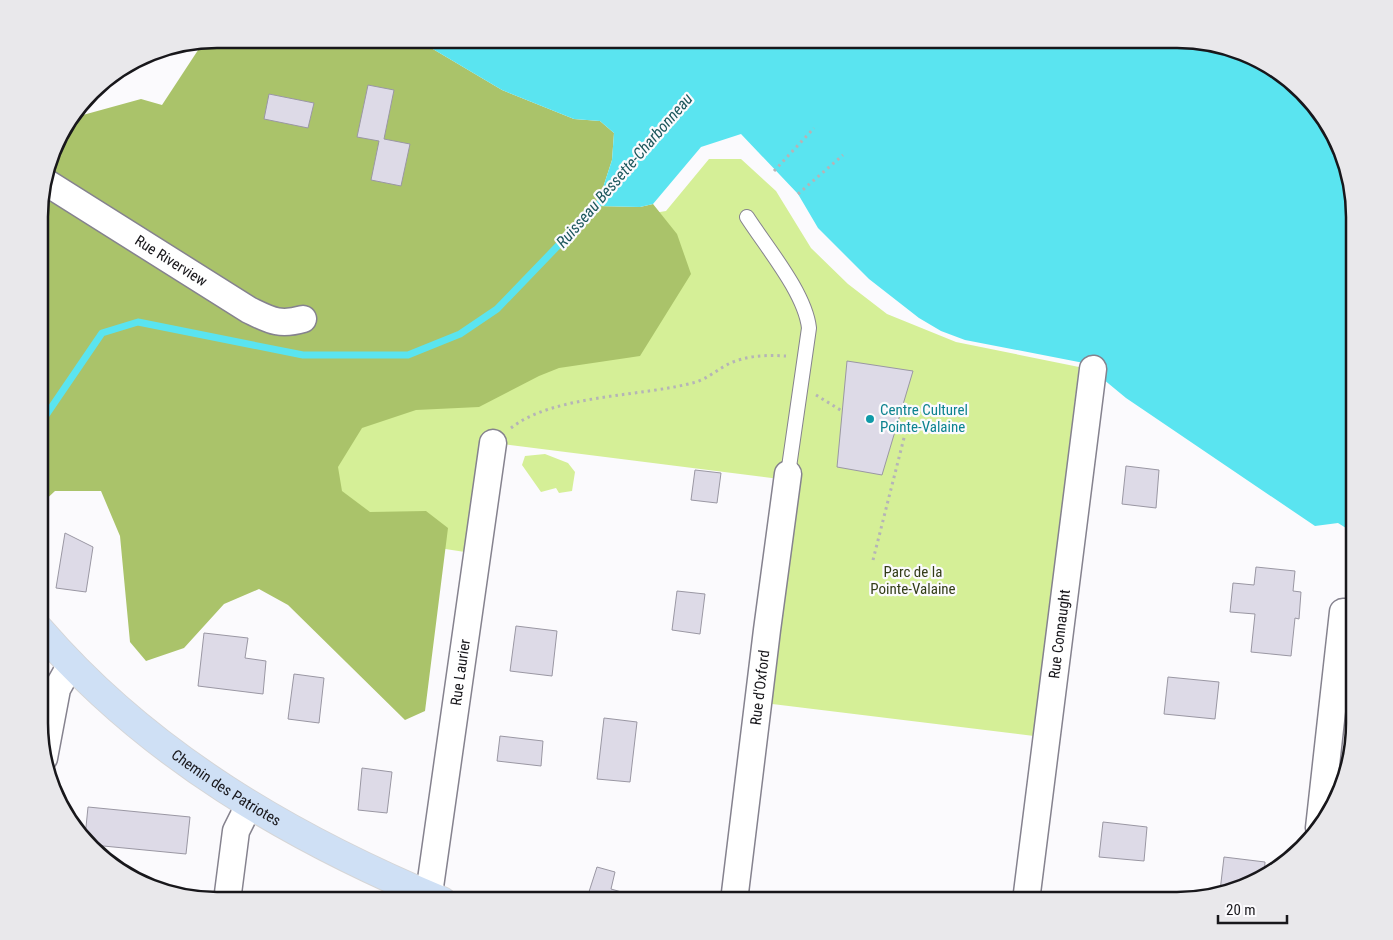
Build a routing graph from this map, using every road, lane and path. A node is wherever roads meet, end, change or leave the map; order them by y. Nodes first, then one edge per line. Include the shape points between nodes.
1 (814, 128) dead end
2 (843, 155) dead end
3 (774, 171) dead end
4 (51, 185) edge
5 (798, 194) dead end
6 (747, 217) dead end
7 (303, 320) dead end
8 (805, 357) junction
9 (1093, 368) dead end
10 (801, 385) junction
11 (842, 411) dead end
12 (896, 428) dead end
13 (493, 443) joint
14 (788, 474) joint
15 (872, 560) dead end
16 (1344, 612) dead end
17 (48, 638) edge
18 (72, 664) junction
19 (48, 734) edge
20 (249, 805) junction
21 (1321, 810) edge
22 (228, 892) edge
23 (418, 892) edge
24 (434, 892) edge
25 (735, 892) edge
26 (1027, 892) edge

1 - 3 path
2 - 5 path
4 - 7 street, Rue Riverview via 249,310 287,324
6 - 8 lane via 799,296 807,314 809,328
8 - 10 lane
8 - 13 path via 760,355 733,362 698,382 566,404 522,420
9 - 26 street, Rue Connaught
10 - 11 path
10 - 14 lane
12 - 15 path via 906,430
13 - 24 street, Rue Laurier
14 - 25 street, Rue d'Oxford
16 - 21 street
17 - 18 main road, Chemin des Patriotes
18 - 19 street via 57,689
18 - 20 main road, Chemin des Patriotes via 149,734
20 - 22 street via 236,831
20 - 23 main road, Chemin des Patriotes via 317,844

